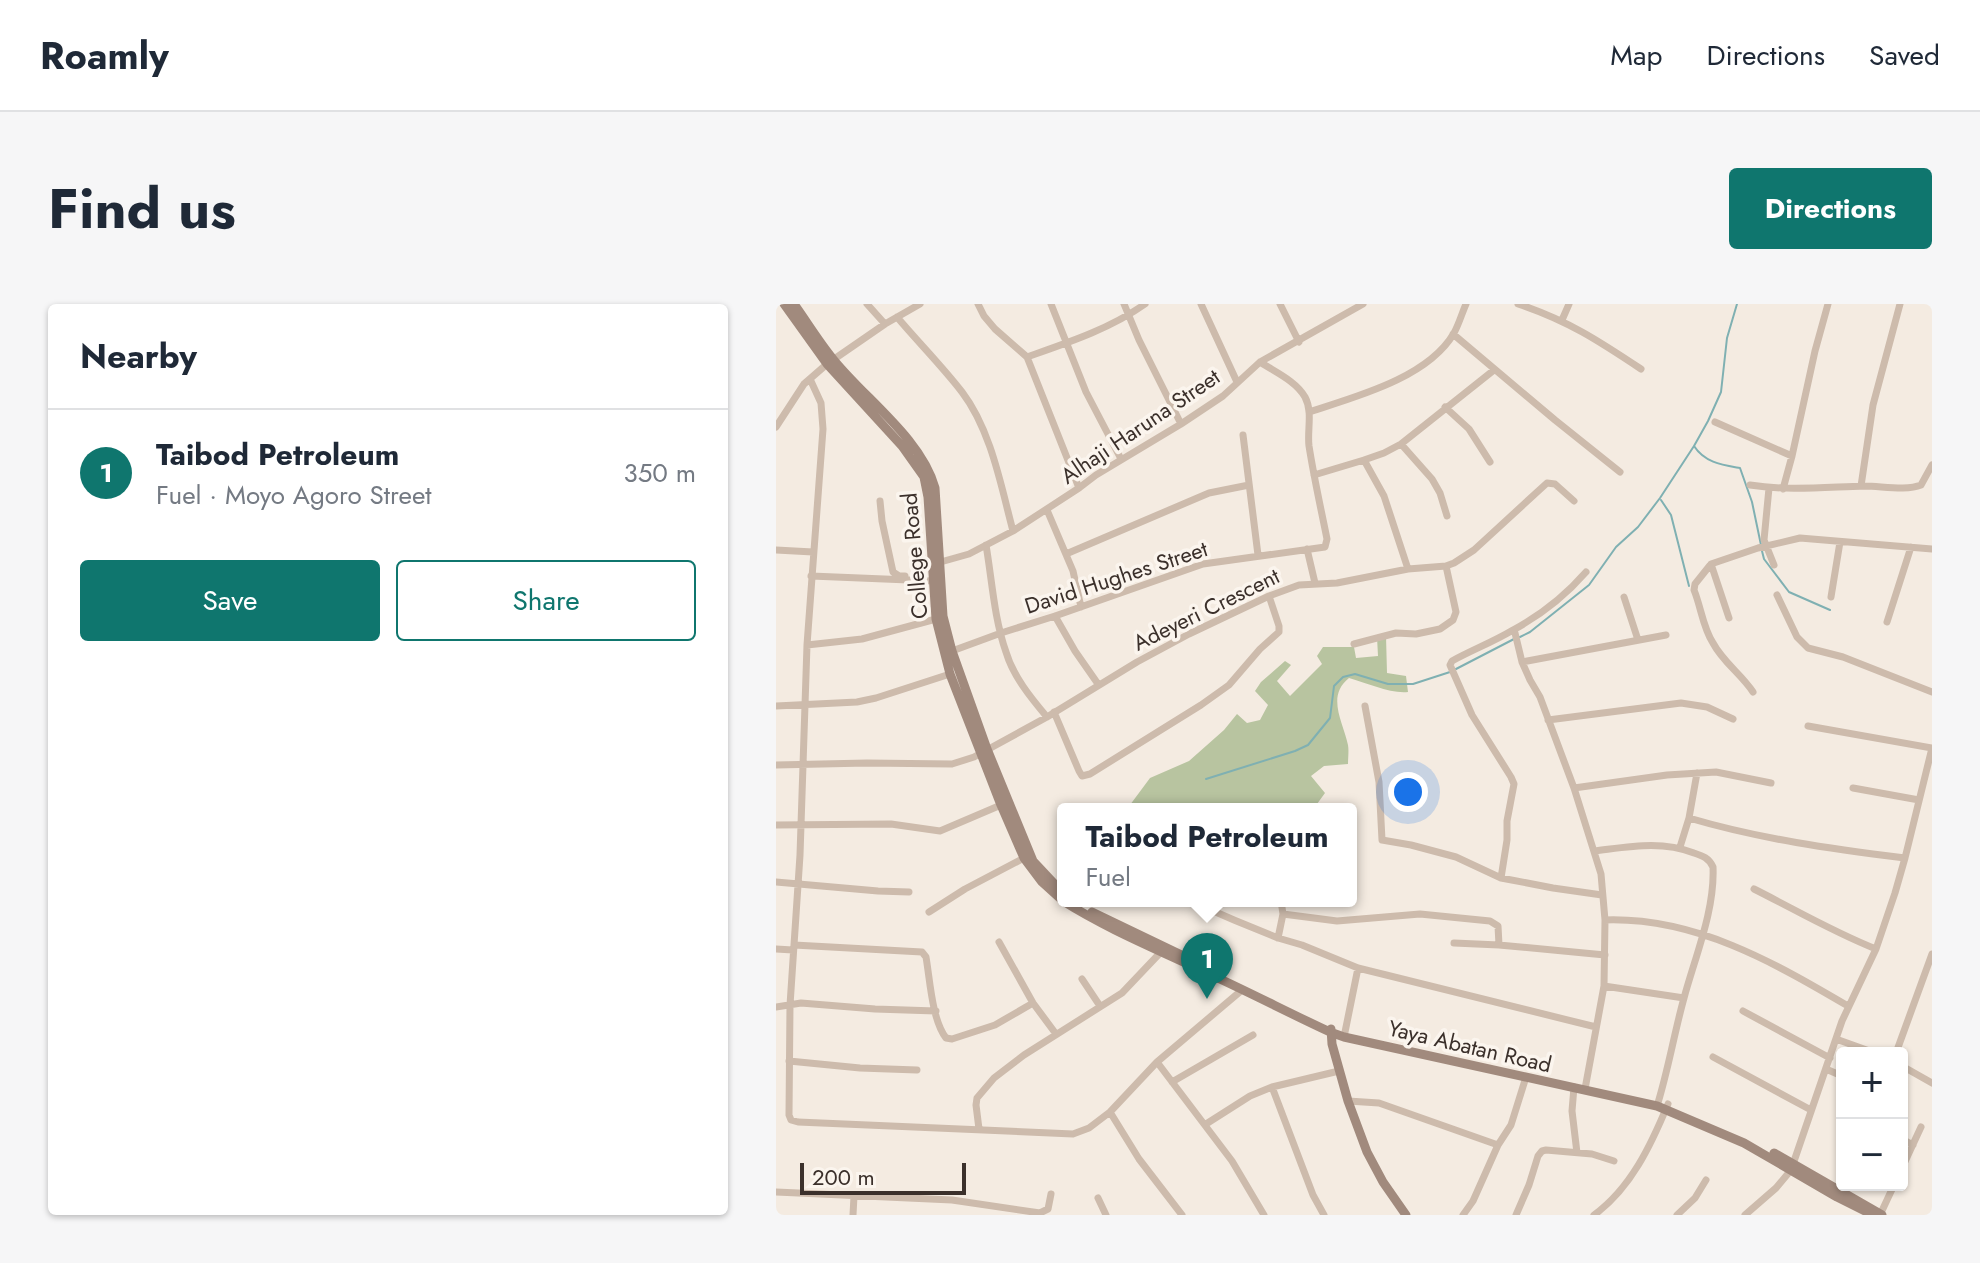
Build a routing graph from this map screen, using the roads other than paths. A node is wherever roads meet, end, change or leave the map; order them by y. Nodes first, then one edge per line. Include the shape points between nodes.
1 (867, 304) edge
2 (920, 304) edge
3 (978, 304) edge
4 (1051, 304) edge
5 (1124, 304) edge
6 (1145, 304) edge
7 (1201, 304) edge
8 (1280, 304) edge
9 (1363, 304) edge
10 (1466, 304) edge
11 (1518, 304) edge
12 (1569, 304) edge
13 (1828, 304) edge
14 (1900, 304) edge
15 (787, 305) edge
16 (776, 313) edge
17 (1128, 316) junction
18 (897, 317) junction
19 (1562, 320) junction
20 (885, 324) junction
21 (1453, 334) junction
22 (1299, 342) junction
23 (1067, 343) junction
24 (1027, 357) junction
25 (830, 362) junction
26 (1260, 362) junction
27 (1641, 369) dead end
28 (1494, 370) junction
29 (810, 379) junction
30 (1237, 382) junction
31 (1445, 407) junction
32 (1309, 412) junction
33 (1715, 422) dead end
34 (1181, 424) junction
35 (776, 427) edge
36 (1243, 435) dead end
37 (1401, 444) junction
38 (1792, 456) junction
39 (1121, 459) junction
40 (1364, 460) junction
41 (1490, 462) dead end
42 (1932, 465) edge
43 (1620, 472) dead end
44 (1314, 475) junction
45 (1249, 485) junction
46 (1750, 485) dead end
47 (1861, 486) junction
48 (1079, 488) junction
49 (1769, 488) junction
50 (1783, 489) junction
51 (880, 501) dead end
52 (1574, 501) dead end
53 (1047, 510) junction
54 (1447, 516) dead end
55 (1013, 531) junction
56 (1840, 542) junction
57 (986, 545) junction
58 (1763, 547) junction
59 (1911, 547) junction
60 (1307, 549) junction
61 (1932, 549) edge
62 (776, 550) edge
63 (813, 552) junction
64 (1066, 554) junction
65 (1258, 555) junction
66 (936, 563) junction
67 (1711, 564) junction
68 (1774, 565) dead end
69 (1446, 566) junction
70 (1408, 569) junction
71 (1586, 572) dead end
72 (811, 576) junction
73 (933, 579) junction
74 (1315, 583) junction
75 (1777, 595) dead end
76 (1269, 596) junction
77 (1624, 597) dead end
78 (1831, 597) dead end
79 (1081, 607) junction
80 (1055, 616) junction
81 (1729, 618) dead end
82 (936, 619) junction
83 (1887, 622) dead end
84 (1001, 633) junction
85 (1515, 635) junction
86 (1666, 635) dead end
87 (1638, 640) junction
88 (1354, 644) dead end
89 (807, 645) junction
90 (952, 651) junction
91 (1522, 662) junction
92 (950, 674) junction
93 (1098, 684) junction
94 (1753, 692) dead end
95 (1932, 692) edge
96 (806, 705) junction
97 (776, 706) edge
98 (1365, 706) dead end
99 (1050, 714) junction
100 (1733, 719) dead end
101 (1548, 720) junction
102 (1808, 726) dead end
103 (1932, 748) edge
104 (984, 751) junction
105 (802, 764) junction
106 (776, 765) edge
107 (1697, 773) junction
108 (1771, 783) dead end
109 (1574, 788) junction
110 (1853, 788) dead end
111 (1919, 800) junction
112 (1001, 805) junction
113 (1689, 818) junction
114 (776, 825) edge
115 (801, 825) junction
116 (1680, 847) junction
117 (1594, 851) junction
118 (1024, 858) junction
119 (1905, 858) junction
120 (1501, 878) junction
121 (776, 882) edge
122 (797, 884) junction
123 (1057, 887) edge
124 (1754, 889) dead end
125 (909, 892) dead end
126 (1602, 895) junction
127 (1057, 896) edge
128 (1073, 907) edge
129 (1084, 907) edge
130 (1206, 907) edge
131 (1282, 907) edge
132 (929, 912) dead end
133 (1283, 914) junction
134 (1605, 920) junction
135 (1703, 935) junction
136 (1278, 938) junction
137 (999, 942) dead end
138 (1454, 943) dead end
139 (1499, 945) junction
140 (794, 947) junction
141 (776, 949) edge
142 (1876, 949) junction
143 (1160, 953) junction
144 (1932, 954) edge
145 (1605, 955) junction
146 (1358, 968) junction
147 (1082, 979) dead end
148 (1604, 986) junction
149 (1242, 990) junction
150 (1684, 998) junction
151 (1033, 1003) junction
152 (790, 1005) junction
153 (1100, 1006) junction
154 (1848, 1006) junction
155 (776, 1007) edge
156 (936, 1011) junction
157 (1743, 1011) dead end
158 (1596, 1027) junction
159 (1331, 1029) junction
160 (1056, 1034) junction
161 (1344, 1034) junction
162 (1253, 1035) dead end
163 (1836, 1039) junction
164 (1858, 1047) edge
165 (1898, 1047) edge
166 (1713, 1057) dead end
167 (1830, 1058) junction
168 (789, 1061) junction
169 (1157, 1062) junction
170 (1826, 1069) junction
171 (1908, 1069) edge
172 (917, 1070) dead end
173 (1339, 1071) junction
174 (1836, 1073) edge
175 (1526, 1077) junction
176 (1172, 1082) junction
177 (1932, 1083) edge
178 (1586, 1086) junction
179 (1272, 1087) junction
180 (1574, 1087) junction
181 (1348, 1101) junction
182 (1662, 1105) junction
183 (1811, 1110) junction
184 (1110, 1112) junction
185 (1206, 1124) junction
186 (1921, 1127) dead end
187 (979, 1129) junction
188 (1908, 1142) edge
189 (1498, 1145) junction
190 (1913, 1145) junction
191 (1577, 1153) junction
192 (1908, 1155) edge
193 (1614, 1161) dead end
194 (1792, 1166) junction
195 (1706, 1180) dead end
196 (1891, 1191) edge
197 (776, 1192) edge
198 (1051, 1194) dead end
199 (854, 1196) junction
200 (1098, 1198) dead end
201 (997, 1211) edge
202 (1608, 1211) edge
203 (853, 1215) edge
204 (1106, 1215) edge
205 (1182, 1215) edge
206 (1264, 1215) edge
207 (1324, 1215) edge
208 (1406, 1215) edge
209 (1463, 1215) edge
210 (1516, 1215) edge
211 (1594, 1215) edge
212 (1677, 1215) edge
213 (1745, 1215) edge
214 (1873, 1215) edge
215 (1881, 1215) edge

1 - 20 street
2 - 18 street
3 - 24 street via 995,329
4 - 23 street
5 - 17 street
6 - 17 street
7 - 30 street
8 - 22 street
9 - 22 street, Alhaji Haruna Street
10 - 21 street
11 - 19 street
12 - 19 street
13 - 38 street
14 - 47 street via 1873,405
15 - 16 street
15 - 25 main road, College Road
17 - 23 street
17 - 34 street
18 - 20 street
18 - 55 street via 972,410 988,441
19 - 27 street
20 - 25 street
21 - 28 street
21 - 32 street via 1425,363 1385,387
22 - 26 street, Alhaji Haruna Street
23 - 24 street
23 - 39 street
24 - 48 street
25 - 29 street
25 - 66 main road, College Road via 878,406 931,473
26 - 30 street, Alhaji Haruna Street
26 - 32 street via 1304,394
28 - 31 street
28 - 43 street
29 - 35 street
29 - 63 street via 821,403 823,429
30 - 34 street, Alhaji Haruna Street
31 - 37 street
31 - 41 street via 1469,429
32 - 44 street
33 - 38 street
34 - 39 street, Alhaji Haruna Street
36 - 45 street
37 - 40 street
37 - 54 street via 1432,479
38 - 50 street
39 - 48 street, Alhaji Haruna Street
40 - 44 street
40 - 70 street via 1384,496
42 - 47 street via 1921,485 1911,489
44 - 60 street via 1327,543
45 - 64 street via 1197,497
45 - 65 street
46 - 49 street
47 - 50 street
48 - 53 street, Alhaji Haruna Street
49 - 50 street
49 - 58 street
51 - 73 street via 893,572
52 - 69 street, Adeyeri Crescent via 1547,483 1474,550
53 - 55 street, Alhaji Haruna Street
53 - 64 street
55 - 57 street, Alhaji Haruna Street
56 - 58 street via 1800,538
56 - 59 street
56 - 78 street
57 - 66 street, Alhaji Haruna Street
57 - 84 street
58 - 67 street
58 - 68 street
59 - 61 street
59 - 83 street
60 - 65 street, David Hughes Street
60 - 74 street
62 - 63 street
63 - 72 street
64 - 79 street
65 - 79 street, David Hughes Street via 1203,564
66 - 73 main road, College Road
66 - 90 main road, College Road
67 - 81 street
67 - 94 street via 1694,590 1710,640
69 - 70 street, Adeyeri Crescent
69 - 88 street via 1456,612 1453,620 1440,629
70 - 74 street, Adeyeri Crescent
71 - 85 street
72 - 73 street
72 - 89 street
73 - 82 main road, College Road
74 - 76 street, Adeyeri Crescent
75 - 95 street via 1808,648
76 - 93 street, Adeyeri Crescent
76 - 99 street via 1279,632 1233,682 1090,774 1082,776
77 - 87 street
79 - 80 street, David Hughes Street
80 - 84 street, David Hughes Street
80 - 93 street
82 - 89 street via 862,639
82 - 92 main road, College Road
84 - 90 street, David Hughes Street
84 - 99 street via 1016,674
85 - 91 street
85 - 120 street via 1452,661 1472,715 1514,784
86 - 87 street
87 - 91 street
89 - 96 street
90 - 104 main road, College Road
91 - 101 street
92 - 96 street via 876,698
92 - 104 main road, College Road
93 - 99 street, Adeyeri Crescent
96 - 97 street
96 - 105 street
98 - 120 street via 1379,782 1382,840 1456,857
99 - 104 street, Adeyeri Crescent
100 - 101 street via 1681,703
101 - 109 street
102 - 103 street
103 - 111 street
104 - 105 street, Adeyeri Crescent via 952,764
104 - 112 main road, Yaya Abatan Road
104 - 123 main road via 1033,861
105 - 106 street, Adeyeri Crescent
105 - 115 street
107 - 108 street via 1729,773
107 - 109 street
107 - 113 street
109 - 117 street
110 - 111 street
111 - 119 street
112 - 115 street via 940,831 891,824
112 - 118 main road, Yaya Abatan Road
113 - 116 street
113 - 119 street via 1770,838
114 - 115 street
115 - 122 street
116 - 117 street
116 - 135 street via 1706,858 1713,867
117 - 126 street
118 - 127 main road, Yaya Abatan Road
118 - 132 street
119 - 142 street
120 - 126 street
121 - 122 street
122 - 125 street
122 - 140 street
124 - 142 street
126 - 134 street
128 - 143 main road, Yaya Abatan Road
129 - 159 main road, Yaya Abatan Road
130 - 136 street
131 - 133 street
133 - 136 street
133 - 139 street via 1337,921 1420,914 1490,921 1498,926
134 - 135 street via 1651,922
134 - 145 street
135 - 150 street
135 - 154 street via 1749,951
136 - 146 street
137 - 151 street
138 - 139 street
139 - 145 street
140 - 141 street
140 - 152 street
140 - 156 street via 922,952
142 - 154 street
143 - 149 main road, Yaya Abatan Road
143 - 153 street via 1122,993
144 - 165 street
145 - 148 street
146 - 158 street
146 - 161 street
147 - 153 street
148 - 150 street
148 - 158 street
149 - 159 main road, Yaya Abatan Road
149 - 169 street
150 - 182 street
151 - 156 street via 995,1025 952,1039 942,1034
151 - 160 street
152 - 155 street
152 - 156 street
152 - 168 street
153 - 160 street
154 - 163 street
157 - 167 street
158 - 178 street
159 - 161 main road, Yaya Abatan Road
159 - 173 main road
160 - 187 street via 982,1091 976,1105
161 - 175 main road, Yaya Abatan Road
161 - 178 main road, Yaya Abatan Road
162 - 176 street
163 - 164 street
163 - 167 street
166 - 183 street
167 - 170 street
168 - 172 street
168 - 187 street via 791,1120
169 - 176 street
169 - 184 street
170 - 174 street
170 - 183 street
171 - 177 street
173 - 179 street
173 - 181 main road
175 - 180 main road, Yaya Abatan Road
175 - 189 street via 1511,1125
176 - 185 street
178 - 180 main road, Yaya Abatan Road
178 - 182 main road, Yaya Abatan Road
179 - 185 street
179 - 207 street
180 - 191 street
181 - 189 street via 1379,1103
181 - 208 main road via 1367,1152
182 - 194 main road, Yaya Abatan Road
182 - 202 street via 1645,1154
183 - 194 street
184 - 187 street via 1073,1134
184 - 205 street
185 - 206 street
186 - 190 street
188 - 190 street
189 - 209 street
190 - 192 street
191 - 193 street
191 - 210 street via 1542,1151
194 - 213 street
194 - 214 main road, Yaya Abatan Road
194 - 215 main road, Yaya Abatan Road
195 - 212 street
196 - 215 street
197 - 199 street
198 - 201 street via 1048,1209 1040,1213
199 - 201 street via 952,1200
199 - 203 street
200 - 204 street
202 - 211 street

